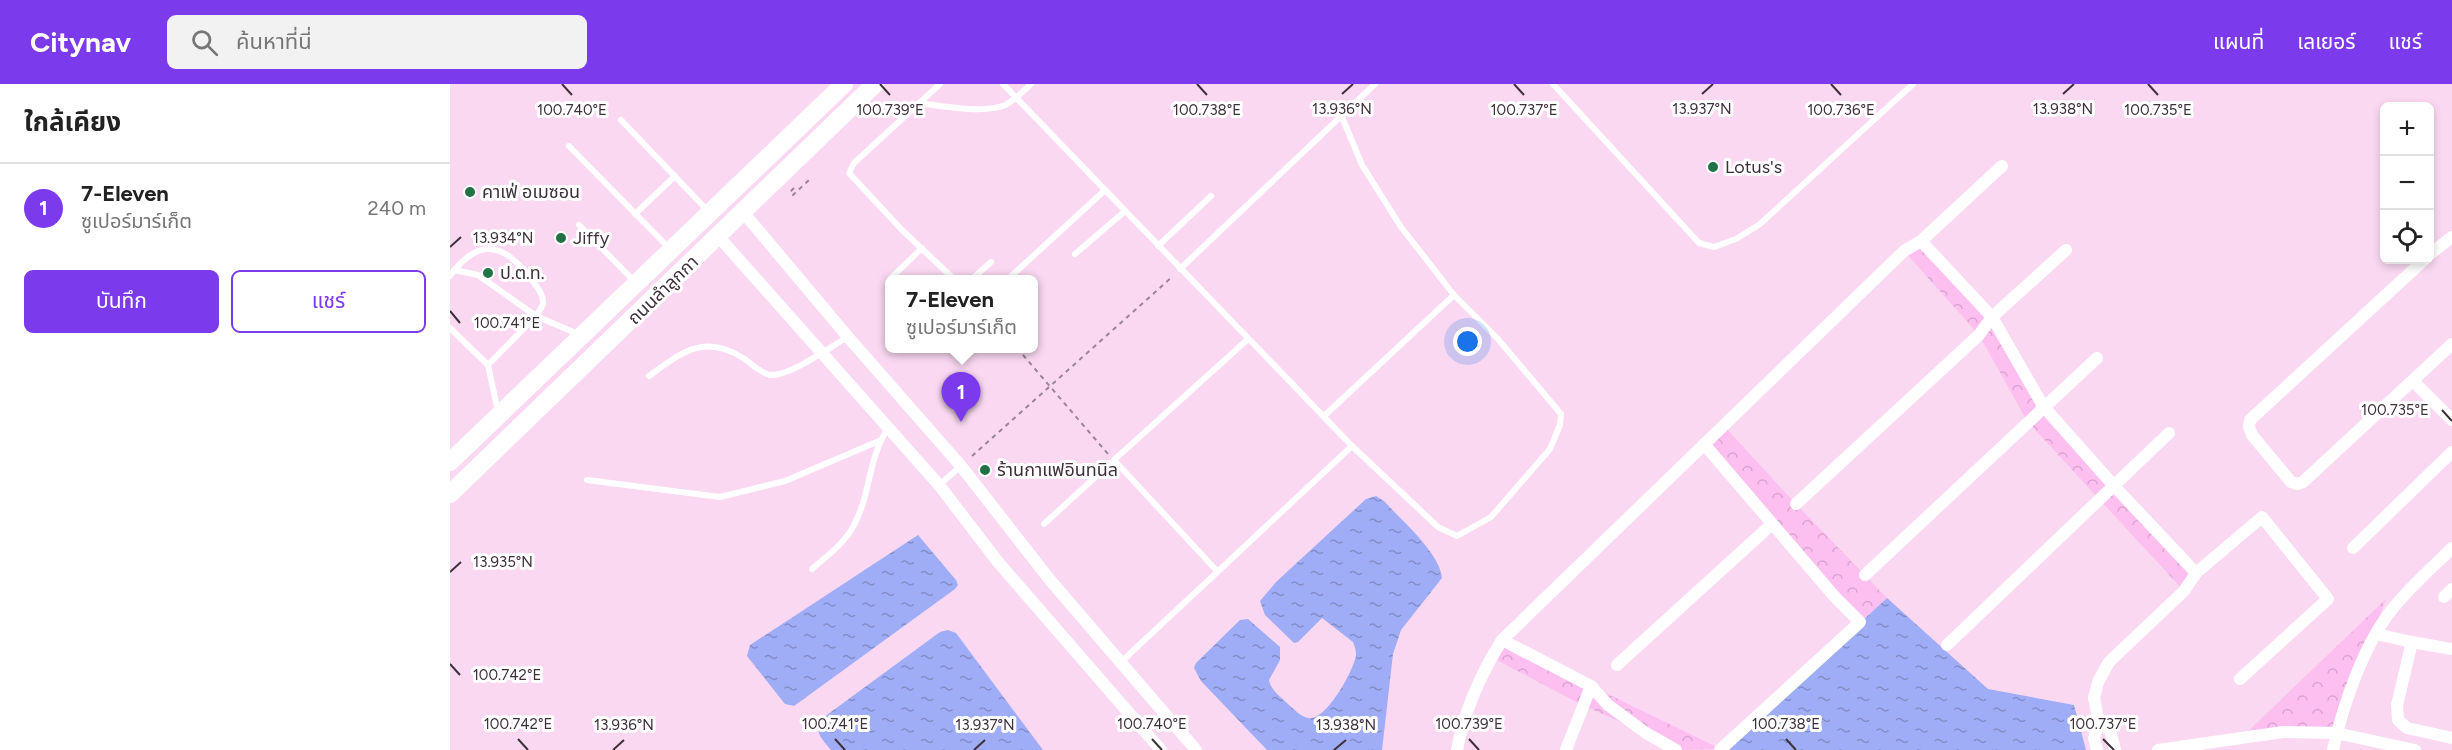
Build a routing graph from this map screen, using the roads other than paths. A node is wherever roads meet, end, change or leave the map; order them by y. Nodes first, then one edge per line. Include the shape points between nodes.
1 (844, 84) edge
2 (874, 84) edge
3 (940, 84) edge
4 (1003, 84) edge
5 (1032, 84) edge
6 (1375, 84) edge
7 (1553, 84) edge
8 (1913, 84) edge
9 (1016, 98) junction
10 (919, 103) junction
11 (1342, 117) junction
12 (621, 120) dead end
13 (569, 146) dead end
14 (2002, 166) dead end
15 (675, 176) junction
16 (1104, 191) junction
17 (1211, 196) dead end
18 (710, 212) junction
19 (743, 212) junction
20 (1124, 212) junction
21 (635, 214) junction
22 (579, 225) dead end
23 (718, 236) junction
24 (2452, 237) edge
25 (1921, 241) junction
26 (1158, 246) junction
27 (922, 248) junction
28 (670, 250) junction
29 (2066, 250) dead end
30 (2434, 251) edge
31 (1075, 254) dead end
32 (992, 262) dead end
33 (2420, 264) edge
34 (1180, 269) junction
35 (452, 273) edge
36 (894, 275) edge
37 (948, 275) edge
38 (976, 275) edge
39 (1011, 275) edge
40 (636, 283) junction
41 (1454, 295) junction
42 (537, 316) junction
43 (1992, 316) junction
44 (450, 328) edge
45 (582, 335) junction
46 (848, 337) junction
47 (1247, 340) junction
48 (2452, 344) edge
49 (823, 352) junction
50 (2097, 358) dead end
51 (488, 365) junction
52 (649, 376) dead end
53 (2413, 381) junction
54 (2043, 406) junction
55 (499, 416) junction
56 (1324, 416) junction
57 (2452, 420) edge
58 (889, 427) junction
59 (2169, 433) dead end
60 (879, 441) junction
61 (1704, 444) junction
62 (1352, 446) junction
63 (2452, 452) edge
64 (1114, 460) junction
65 (450, 462) edge
66 (961, 466) junction
67 (587, 480) dead end
68 (939, 485) junction
69 (2115, 487) junction
70 (450, 494) edge
71 (1796, 504) dead end
72 (1044, 524) dead end
73 (1773, 524) junction
74 (2353, 548) dead end
75 (2452, 548) edge
76 (812, 569) dead end
77 (1216, 571) junction
78 (2196, 573) junction
79 (1865, 575) dead end
80 (2376, 634) junction
81 (1503, 640) junction
82 (2412, 642) junction
83 (1947, 645) dead end
84 (2452, 649) edge
85 (1121, 662) junction
86 (1617, 665) dead end
87 (2240, 679) dead end
88 (1591, 686) junction
89 (2099, 723) junction
90 (2336, 733) junction
91 (2452, 738) edge
92 (1161, 750) edge
93 (1196, 750) edge
94 (1457, 750) edge
95 (1566, 750) edge
96 (1676, 750) edge
97 (1720, 750) edge
98 (2097, 750) edge
99 (2115, 750) edge
100 (2158, 750) edge
101 (2333, 750) edge
102 (2415, 750) edge

1 - 18 main road, ถนนลำลูกกา
2 - 19 main road, ถนนลำลูกกา
3 - 10 lane
4 - 9 lane
5 - 9 lane
6 - 11 lane
7 - 8 lane via 1699,243 1714,247 1760,224
9 - 10 lane via 1003,106 977,109
9 - 16 lane
10 - 27 lane via 854,163 849,173
11 - 34 lane
11 - 41 lane via 1362,165 1395,218
12 - 15 lane
13 - 21 lane
14 - 25 street
15 - 18 lane
15 - 21 lane
16 - 20 lane
16 - 39 lane
17 - 26 lane
18 - 28 main road, ถนนลำลูกกา
19 - 23 main road, ถนนลำลูกกา
19 - 46 street
20 - 26 lane
20 - 31 lane
21 - 28 lane
22 - 40 lane
23 - 49 street
23 - 70 main road, ถนนลำลูกกา
24 - 30 street
25 - 43 street
25 - 61 street via 1904,251
26 - 34 lane
27 - 36 lane
27 - 37 lane
28 - 40 main road, ถนนลำลูกกา
29 - 43 street
32 - 38 lane
33 - 53 street via 2250,420 2249,428 2291,482 2297,484
34 - 47 lane
35 - 42 lane via 478,274
35 - 42 lane via 474,252 498,249 512,256 541,292 543,304
40 - 45 main road, ถนนลำลูกกา
41 - 56 lane
41 - 62 lane via 1498,339 1562,414 1550,449 1491,517 1457,536 1438,527
42 - 45 lane
42 - 51 lane
43 - 54 street
43 - 71 street via 1979,335
44 - 51 lane
45 - 55 main road, ถนนลำลูกกา
46 - 49 lane
46 - 66 street
47 - 56 lane
47 - 64 lane
48 - 53 street
49 - 52 lane via 784,373 771,375 739,355 704,345 683,351
49 - 58 street
50 - 54 street
51 - 55 lane
53 - 57 street
54 - 69 street
54 - 79 street
55 - 65 main road, ถนนลำลูกกา
56 - 62 lane
58 - 60 lane
58 - 68 street
59 - 69 street
60 - 67 lane via 785,482 720,496
60 - 76 lane via 855,525
61 - 73 street
61 - 81 street
62 - 77 lane
63 - 74 street
64 - 72 lane
64 - 77 lane
66 - 68 lane
66 - 85 street via 1050,580
68 - 92 street via 998,562
69 - 78 street
69 - 83 street
73 - 86 street
73 - 97 street via 1860,622
75 - 80 street via 2394,606
77 - 85 lane
78 - 87 street via 2262,517 2328,599
78 - 89 street via 2184,591 2109,662 2094,698
80 - 82 street
80 - 90 street
81 - 88 street
81 - 94 street via 1491,657 1461,727
82 - 84 street
82 - 91 street via 2397,705 2398,720 2407,728
85 - 93 street
88 - 95 street
88 - 96 street via 1608,705
89 - 98 street via 2094,738
89 - 99 street via 2110,730
90 - 100 street via 2283,732
90 - 101 street
90 - 102 street

